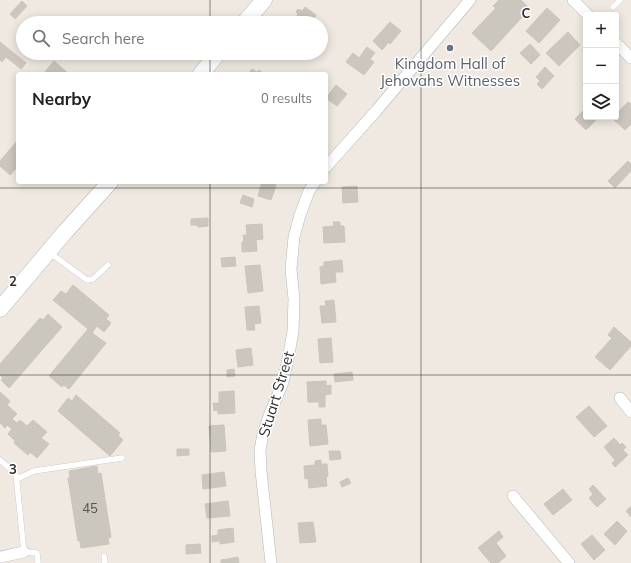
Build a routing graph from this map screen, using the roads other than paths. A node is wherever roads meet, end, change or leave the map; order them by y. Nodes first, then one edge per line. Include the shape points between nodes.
1 (264, 0) edge
2 (470, 0) edge
3 (574, 0) edge
4 (620, 0) edge
5 (613, 7) dead end
6 (585, 12) edge
7 (250, 16) edge
8 (619, 46) edge
9 (631, 58) edge
10 (212, 60) edge
11 (203, 72) edge
12 (328, 165) edge
13 (108, 184) edge
14 (314, 184) edge
15 (48, 252) junction
16 (108, 265) dead end
17 (0, 310) edge
18 (620, 398) dead end
19 (631, 412) edge
20 (122, 458) dead end
21 (0, 460) edge
22 (17, 479) junction
23 (513, 496) dead end
24 (24, 552) junction
25 (104, 556) dead end
26 (0, 557) edge
27 (38, 563) edge
28 (105, 563) edge
29 (271, 563) edge
30 (569, 563) edge

1 - 7 main road
2 - 12 street
3 - 6 street
4 - 5 lane
8 - 9 street
10 - 11 main road
13 - 15 main road
14 - 29 street, Stuart Street via 300,215 294,238 291,269 294,299 293,331 289,354 283,382 269,416 260,450
15 - 16 lane via 88,280 93,279
15 - 17 main road
18 - 19 street
20 - 22 lane via 34,471
21 - 22 lane via 16,474
22 - 24 lane
23 - 30 street
24 - 26 street
24 - 27 lane via 37,553
25 - 28 lane

